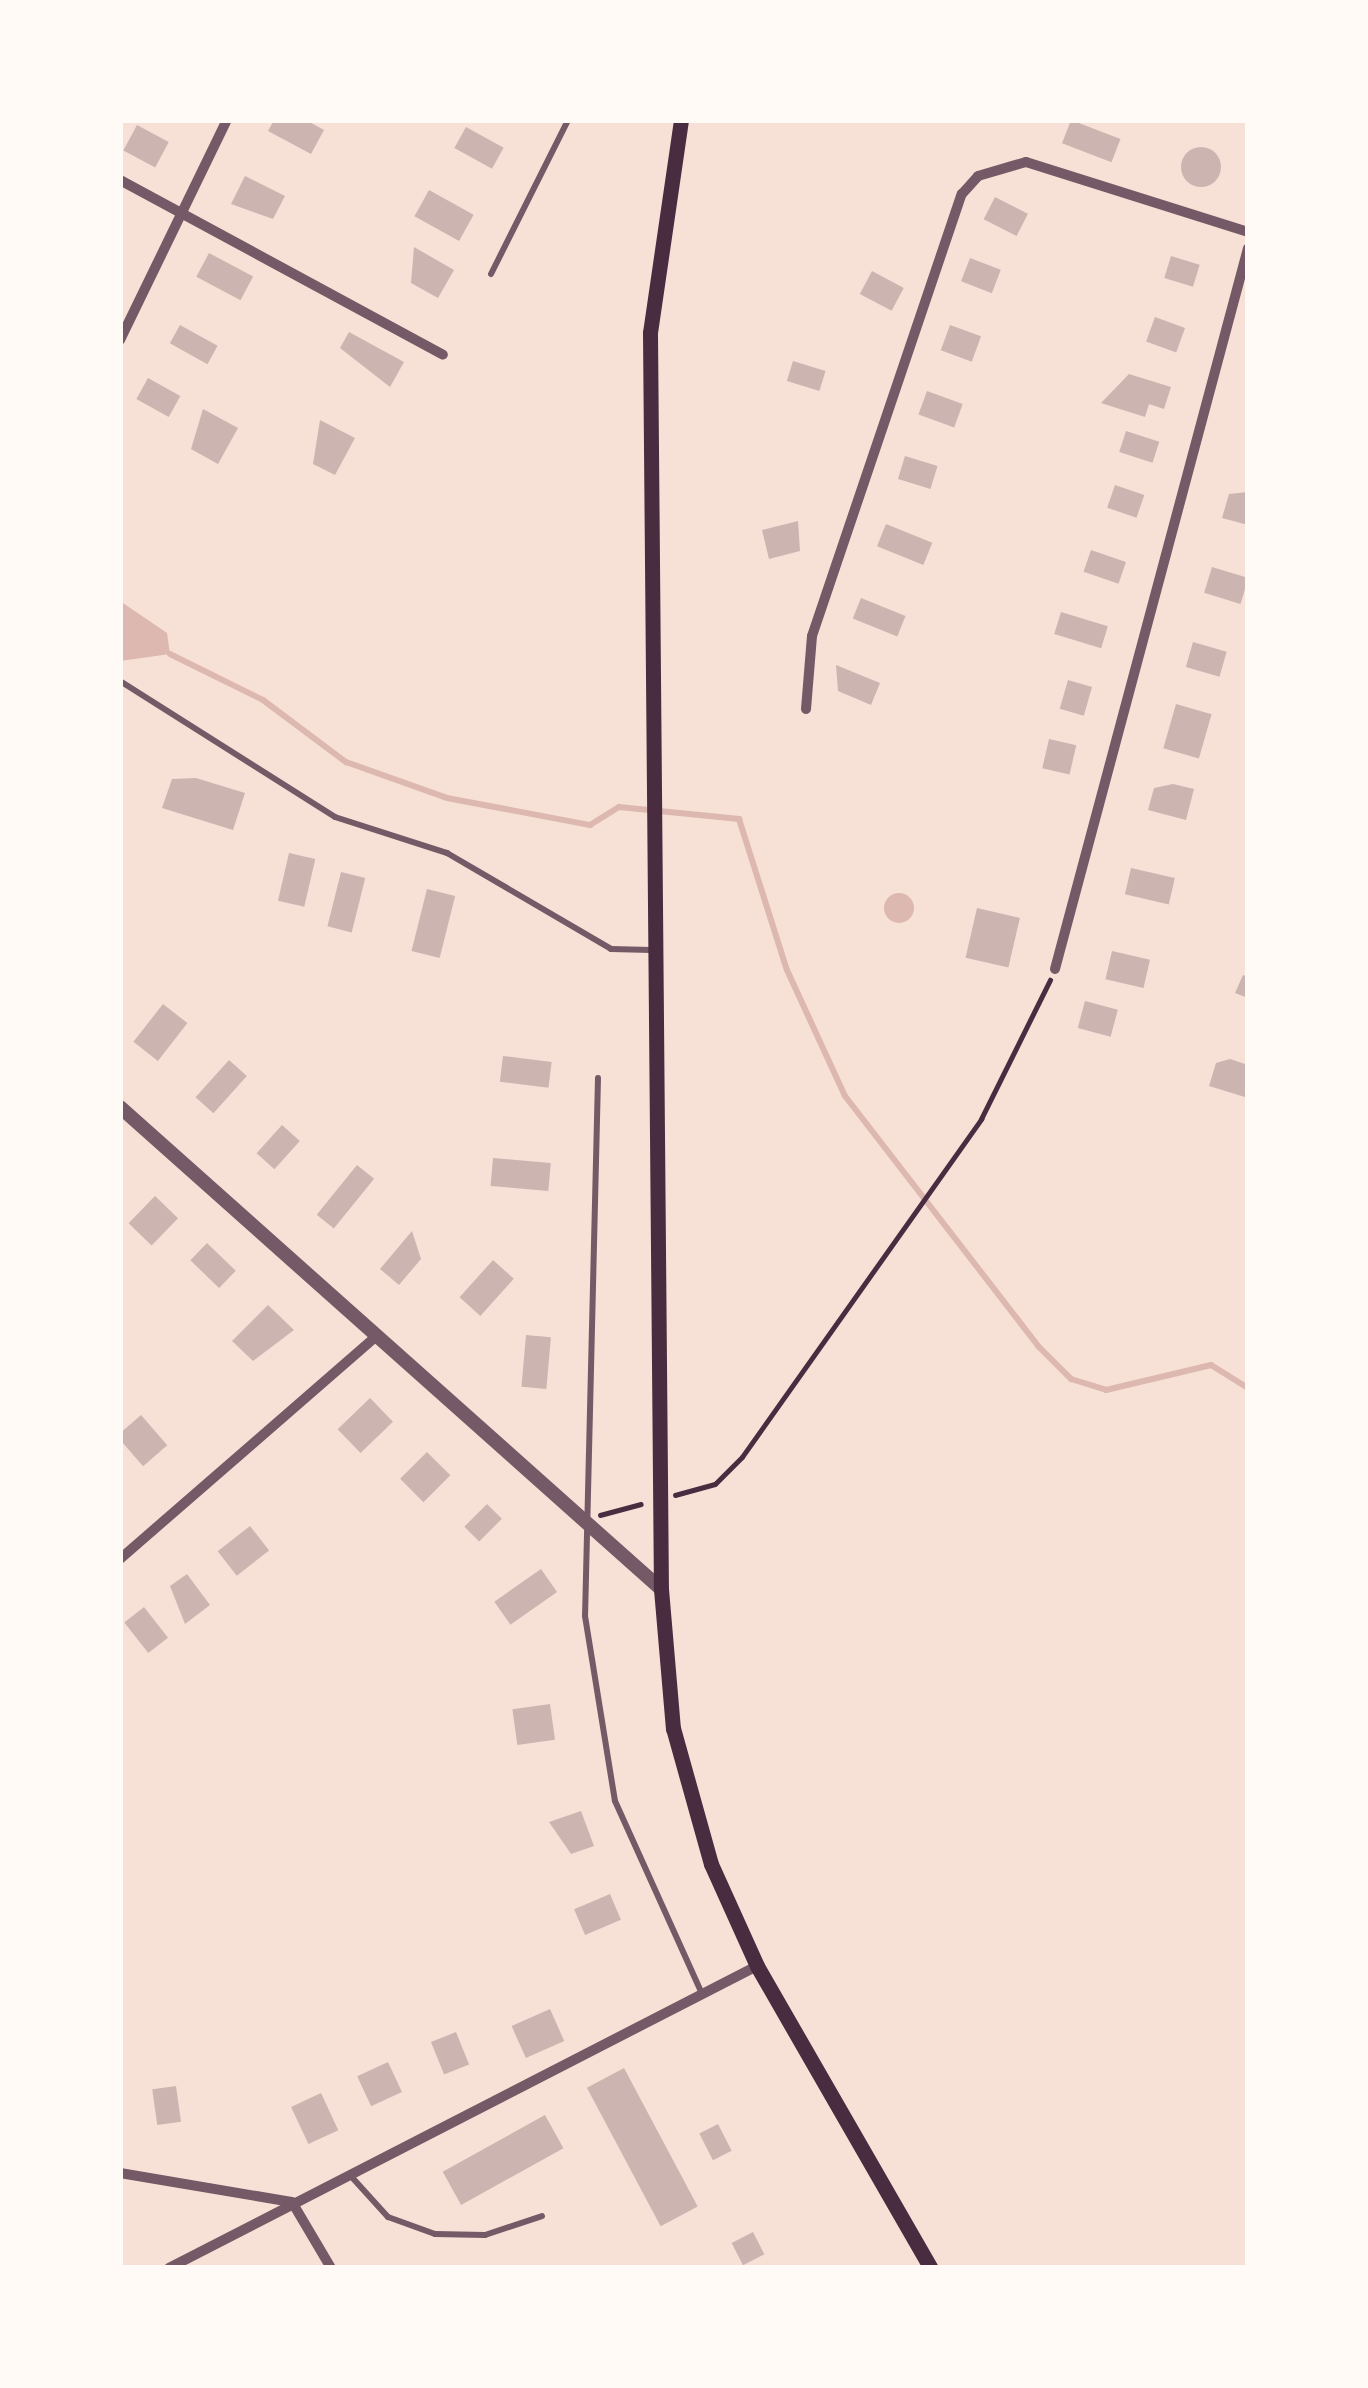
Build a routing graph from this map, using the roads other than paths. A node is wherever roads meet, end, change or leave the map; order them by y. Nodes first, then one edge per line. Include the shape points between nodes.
1 (227, 120) edge
2 (568, 120) edge
3 (681, 120) edge
4 (120, 180) edge
5 (182, 211) junction
6 (1248, 232) edge
7 (1248, 248) edge
8 (491, 274) dead end
9 (120, 340) edge
10 (442, 355) dead end
11 (120, 682) edge
12 (806, 709) dead end
13 (654, 950) junction
14 (1055, 969) road end
15 (598, 1078) dead end
16 (120, 1107) edge
17 (375, 1337) junction
18 (583, 1519) junction
19 (120, 1559) edge
20 (661, 1588) junction
21 (757, 1966) junction
22 (702, 1994) junction
23 (120, 2173) edge
24 (349, 2174) junction
25 (292, 2202) junction
26 (542, 2216) dead end
27 (170, 2268) edge
28 (331, 2268) edge
29 (931, 2268) edge

1 - 5 street
2 - 8 lane
3 - 13 main road via 650,333
4 - 5 street
5 - 9 street
5 - 10 street
6 - 12 street via 1026,162 978,176 962,194 812,636
7 - 14 street
11 - 13 lane via 335,817 447,853 611,949
13 - 20 main road
15 - 18 lane
16 - 17 street
17 - 18 street
17 - 19 street
18 - 20 street
18 - 22 lane via 585,1616 615,1801
20 - 21 main road via 688,1794
21 - 22 street
21 - 29 main road
22 - 24 street
23 - 25 street
24 - 25 street
24 - 26 lane via 388,2217 435,2234 485,2235
25 - 27 street
25 - 28 street

